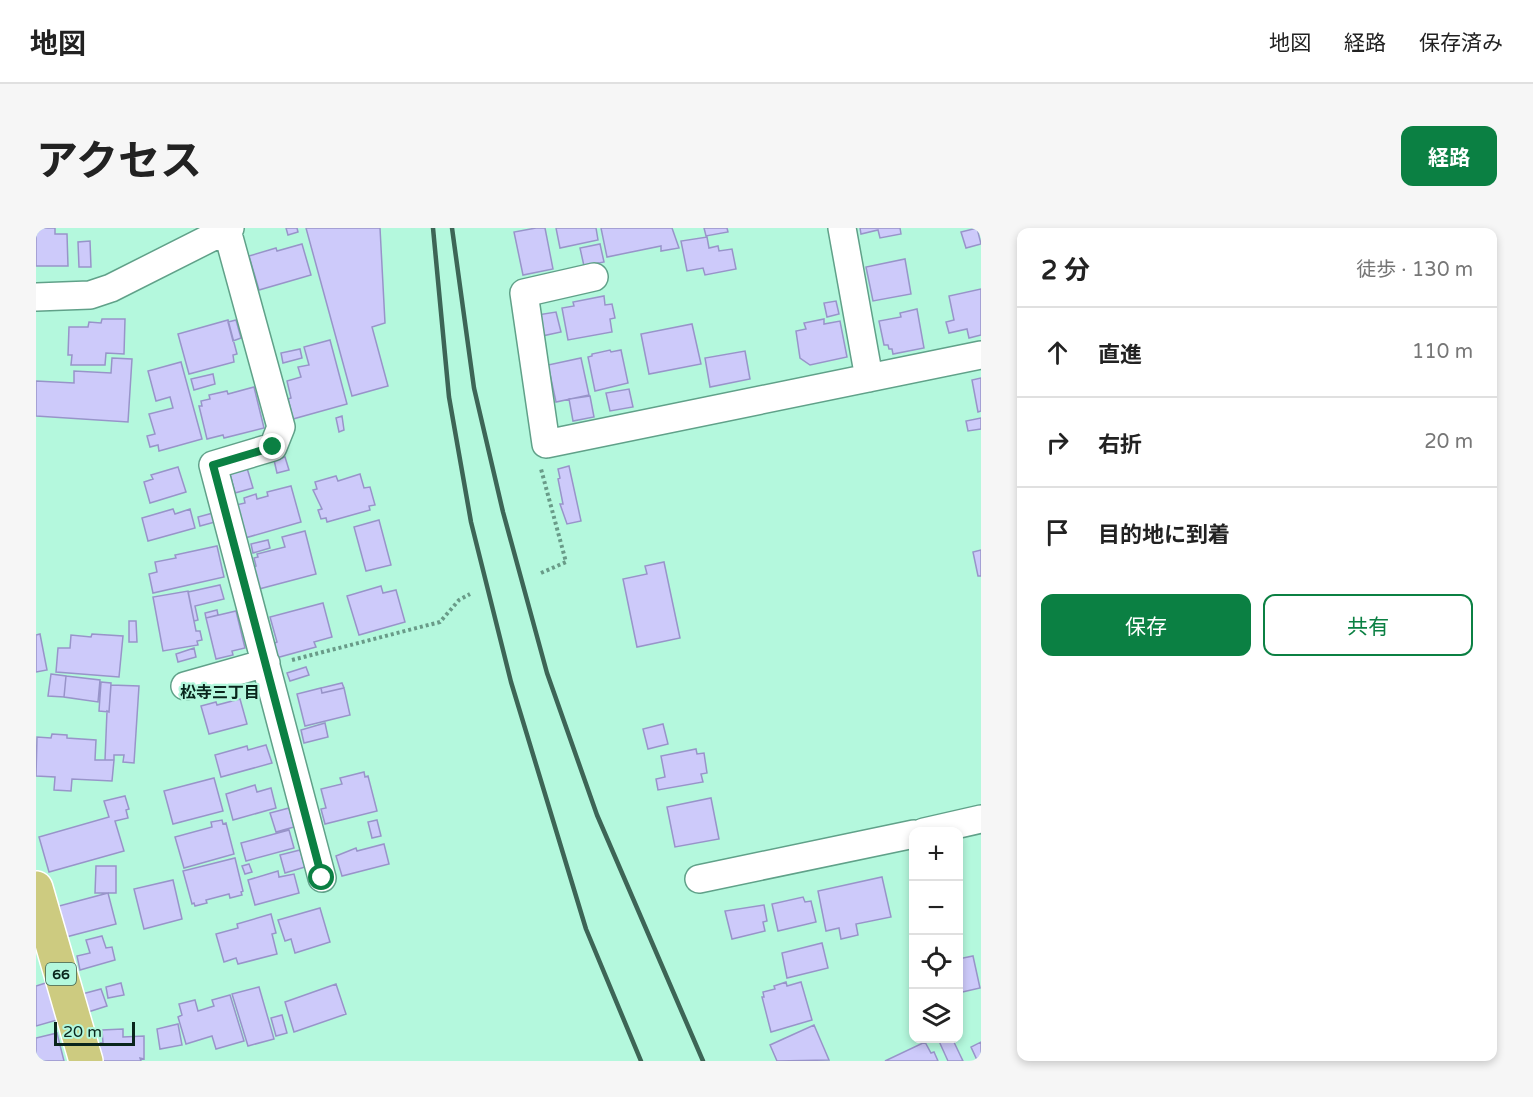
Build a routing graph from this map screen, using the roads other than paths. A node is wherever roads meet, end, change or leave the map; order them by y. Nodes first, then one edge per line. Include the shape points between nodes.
1 (842, 228) edge
2 (229, 229) edge
3 (594, 277) dead end
4 (36, 297) edge
5 (981, 356) edge
6 (869, 378) junction
7 (267, 665) junction
8 (185, 686) dead end
9 (981, 819) edge
10 (943, 827) edge
11 (909, 835) edge
12 (322, 878) dead end
13 (699, 879) dead end
14 (36, 888) edge
15 (86, 1061) edge

1 - 6 street
2 - 4 street via 111,288 90,294
2 - 7 street via 281,427 273,447 213,465
3 - 6 street via 524,292 546,444
5 - 6 street
7 - 8 street
7 - 12 street
9 - 10 street
11 - 13 street
14 - 15 main road, 66

